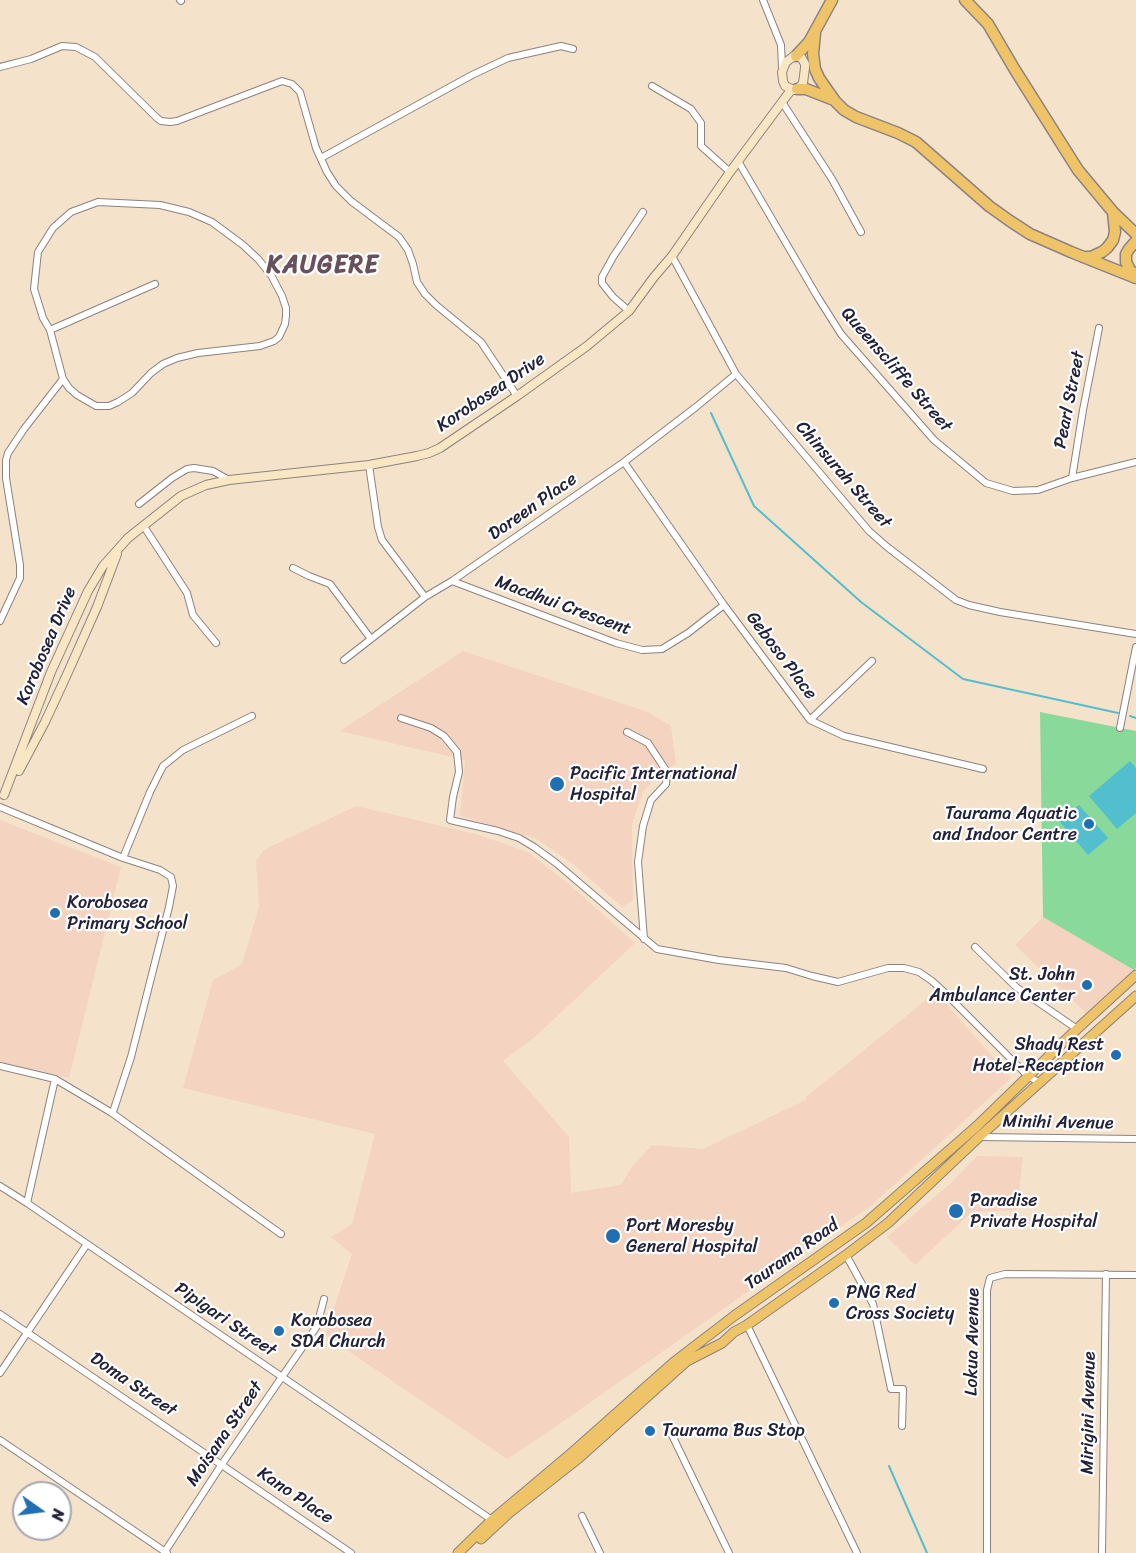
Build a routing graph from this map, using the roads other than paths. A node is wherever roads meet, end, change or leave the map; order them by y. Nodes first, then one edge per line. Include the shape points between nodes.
1 (763, 0) edge
2 (832, 0) edge
3 (964, 0) edge
4 (815, 33) junction
5 (781, 45) junction
6 (573, 49) dead end
7 (795, 56) junction
8 (0, 67) edge
9 (782, 71) junction
10 (783, 81) junction
11 (652, 86) dead end
12 (794, 90) junction
13 (835, 100) junction
14 (782, 101) junction
15 (321, 158) junction
16 (738, 161) junction
17 (730, 172) junction
18 (644, 212) dead end
19 (1113, 212) junction
20 (861, 232) dead end
21 (1136, 234) edge
22 (1136, 242) edge
23 (672, 256) junction
24 (1081, 257) junction
25 (1136, 277) edge
26 (155, 284) dead end
27 (629, 311) junction
28 (1099, 328) dead end
29 (50, 330) junction
30 (736, 374) junction
31 (63, 379) junction
32 (517, 396) junction
33 (624, 462) junction
34 (1136, 462) edge
35 (369, 465) junction
36 (1072, 478) junction
37 (228, 480) junction
38 (139, 504) dead end
39 (143, 525) junction
40 (118, 550) junction
41 (293, 568) dead end
42 (452, 581) junction
43 (425, 597) junction
44 (724, 604) junction
45 (0, 621) edge
46 (1136, 634) edge
47 (371, 639) junction
48 (216, 643) dead end
49 (1136, 646) edge
50 (344, 660) dead end
51 (872, 662) dead end
52 (252, 716) dead end
53 (400, 718) dead end
54 (810, 720) junction
55 (1120, 728) dead end
56 (627, 732) dead end
57 (983, 769) dead end
58 (2, 797) edge
59 (0, 807) edge
60 (123, 858) junction
61 (644, 939) junction
62 (975, 947) dead end
63 (1136, 975) edge
64 (1136, 996) edge
65 (1110, 999) junction
66 (1136, 1007) edge
67 (1123, 1009) junction
68 (1077, 1029) junction
69 (0, 1066) edge
70 (1028, 1076) junction
71 (55, 1079) junction
72 (1040, 1083) junction
73 (112, 1113) junction
74 (979, 1137) junction
75 (1136, 1139) edge
76 (0, 1186) edge
77 (27, 1203) junction
78 (281, 1234) dead end
79 (87, 1244) junction
80 (846, 1256) junction
81 (1106, 1274) junction
82 (1136, 1275) edge
83 (324, 1299) dead end
84 (0, 1314) edge
85 (747, 1325) junction
86 (27, 1332) junction
87 (0, 1372) edge
88 (282, 1377) junction
89 (902, 1426) dead end
90 (670, 1431) dead end
91 (0, 1440) edge
92 (222, 1464) junction
93 (582, 1516) dead end
94 (492, 1520) junction
95 (165, 1552) edge
96 (351, 1553) edge
97 (459, 1553) edge
98 (467, 1553) edge
99 (600, 1553) edge
100 (729, 1553) edge
101 (857, 1553) edge
102 (987, 1553) edge
103 (1102, 1553) edge

1 - 5 street
2 - 4 highway
3 - 19 highway via 988,24 1078,170
4 - 7 highway
4 - 13 highway via 815,69
5 - 7 street
5 - 9 street
6 - 15 street via 561,46 508,58
7 - 9 main road
7 - 12 main road via 801,57 805,68 803,83
8 - 15 street via 62,46 76,47 95,57 157,118 170,122 282,81 300,92
9 - 10 main road
10 - 12 main road
10 - 14 main road
11 - 17 street via 691,109 701,123 701,146
12 - 13 highway via 806,89
12 - 14 main road, Korobosea Drive
13 - 24 highway via 856,117 916,142 1010,221
14 - 16 main road, Korobosea Drive
14 - 20 street
15 - 32 street via 336,186 399,237 425,294 481,342
16 - 17 main road, Korobosea Drive
16 - 36 street, Queenscliffe Street via 841,334 934,440 986,483 1001,489 1038,490
17 - 23 main road, Korobosea Drive
18 - 27 street via 602,277 613,297
19 - 21 highway
19 - 24 highway via 1113,240 1102,252
22 - 25 highway via 1125,262
23 - 27 main road, Korobosea Drive
23 - 30 street, Chinsurah Street
24 - 25 highway
26 - 29 street
27 - 32 main road, Korobosea Drive
28 - 36 street, Pearl Street
29 - 31 street
29 - 31 street via 34,289 38,252 53,228 71,212 98,202 160,204 212,222 258,259 271,275 286,308 285,324 274,341 255,348 177,358 163,364 132,393 109,406 96,406 85,400
30 - 33 street, Doreen Place
30 - 46 street, Chinsurah Street via 869,531 956,600 982,609
31 - 45 street via 24,429 6,460 20,578
32 - 35 main road, Korobosea Drive via 440,448
33 - 42 street, Doreen Place
33 - 44 street, Geboso Place
34 - 36 street, Queenscliffe Street
35 - 37 main road, Korobosea Drive
35 - 43 street via 382,540
37 - 38 street via 213,471 186,469
37 - 39 main road, Korobosea Drive via 181,496
39 - 40 main road, Korobosea Drive
39 - 48 street via 187,593 193,615
40 - 58 main road, Korobosea Drive via 69,670 24,762
40 - 58 main road, Korobosea Drive via 103,566 78,612
41 - 47 street via 330,584
42 - 43 street, Doreen Place
42 - 44 street, Macdhui Crescent via 616,644 642,650 662,649
43 - 47 street, Doreen Place
44 - 54 street, Geboso Place
47 - 50 street, Doreen Place
49 - 55 street
51 - 54 street
52 - 60 street via 183,750 163,766
53 - 61 street via 431,728 457,752 459,772 450,820 519,838 556,863
54 - 57 street, Geboso Place via 844,736
56 - 61 street via 648,743 667,772 666,784 651,801 643,826 639,862
59 - 60 street
60 - 73 street via 160,870 171,877 172,886 131,1057
61 - 70 street via 657,949 786,968 838,982 888,968 919,972 933,981
62 - 68 street via 1016,987
63 - 65 main road, Taurama Road
64 - 67 main road, Taurama Road
65 - 67 main road
65 - 68 main road, Taurama Road
66 - 67 street
67 - 72 main road, Taurama Road
68 - 70 main road, Taurama Road
69 - 71 street
70 - 72 street
70 - 94 main road, Taurama Road via 866,1223 674,1362
71 - 73 street
71 - 77 street
72 - 74 main road, Taurama Road
73 - 78 street
74 - 75 street, Minihi Avenue
74 - 80 main road, Taurama Road via 888,1223
76 - 77 street, Pipigari Street
77 - 79 street, Pipigari Street
79 - 86 street
79 - 88 street, Pipigari Street
80 - 85 main road, Taurama Road
80 - 89 street via 873,1304 891,1389 903,1389
81 - 82 street, Lokua Avenue
81 - 102 street, Lokua Avenue via 1005,1274 990,1278
81 - 103 street, Mirigini Avenue
83 - 88 street, Moisana Street via 317,1326
84 - 86 street, Doma Street
85 - 98 main road, Taurama Road via 687,1361
85 - 101 street
86 - 87 street
86 - 92 street, Doma Street
88 - 92 street, Moisana Street
88 - 94 street, Pipigari Street
90 - 100 street
91 - 95 street
92 - 95 street, Moisana Street
92 - 96 street, Kano Place
93 - 99 street
94 - 97 main road, Taurama Road

